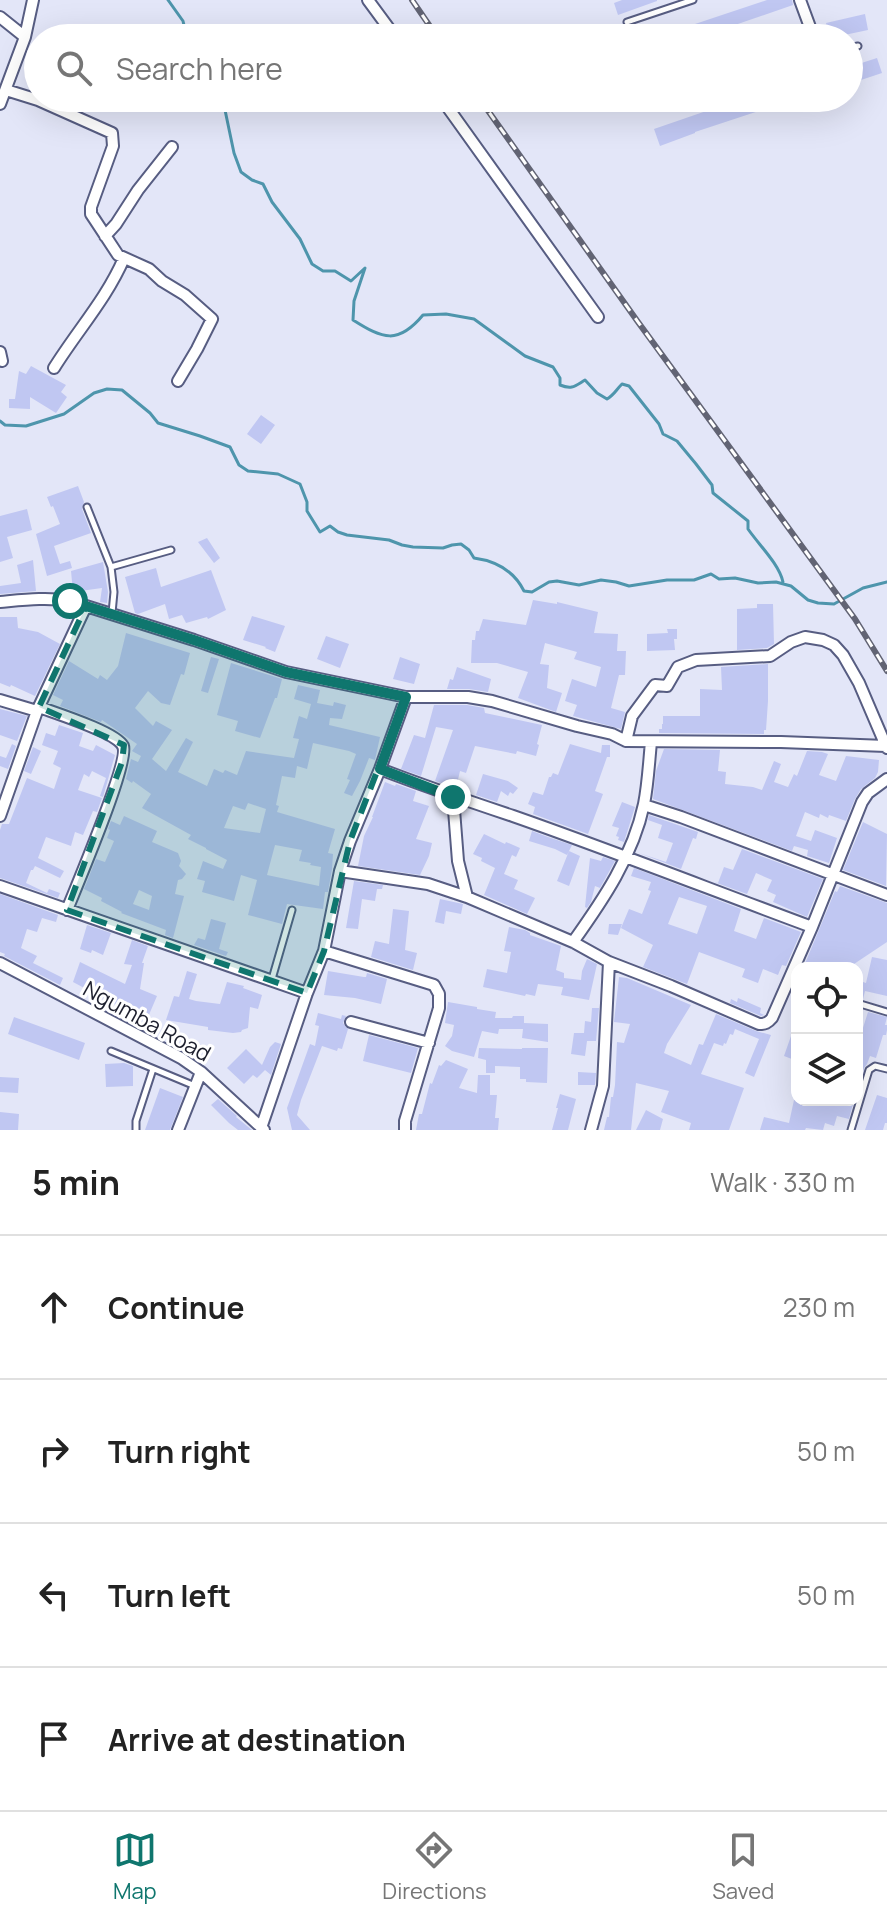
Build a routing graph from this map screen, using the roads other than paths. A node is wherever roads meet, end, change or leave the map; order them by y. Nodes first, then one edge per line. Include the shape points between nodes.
1 (33, 0) edge
2 (368, 0) edge
3 (693, 0) edge
4 (800, 0) edge
5 (0, 17) edge
6 (627, 22) dead end
7 (28, 24) edge
8 (386, 24) edge
9 (809, 24) edge
10 (24, 36) edge
11 (24, 40) edge
12 (6, 90) junction
13 (24, 96) edge
14 (0, 104) edge
15 (65, 112) edge
16 (451, 112) edge
17 (172, 147) dead end
18 (105, 236) junction
19 (124, 258) junction
20 (598, 317) dead end
21 (54, 368) dead end
22 (178, 381) dead end
23 (87, 507) dead end
24 (171, 550) dead end
25 (111, 567) junction
26 (0, 602) edge
27 (86, 606) junction
28 (112, 614) junction
29 (406, 697) junction
30 (0, 700) edge
31 (38, 709) junction
32 (626, 741) junction
33 (651, 742) junction
34 (886, 747) edge
35 (380, 769) junction
36 (887, 779) edge
37 (453, 797) junction
38 (644, 805) junction
39 (0, 816) edge
40 (626, 858) junction
41 (340, 871) junction
42 (832, 875) junction
43 (0, 886) edge
44 (887, 895) edge
45 (467, 897) junction
46 (67, 910) junction
47 (292, 910) dead end
48 (812, 927) junction
49 (573, 942) junction
50 (324, 951) junction
51 (609, 962) junction
52 (0, 963) edge
53 (272, 980) junction
54 (307, 993) junction
55 (863, 1005) edge
56 (887, 1012) edge
57 (351, 1022) dead end
58 (429, 1043) junction
59 (111, 1051) dead end
60 (153, 1069) junction
61 (887, 1069) edge
62 (201, 1072) junction
63 (196, 1086) junction
64 (262, 1129) edge
65 (136, 1130) edge
66 (178, 1130) edge
67 (405, 1130) edge
68 (591, 1130) edge
69 (851, 1130) edge

1 - 7 street
2 - 8 street
3 - 6 lane
4 - 9 street
5 - 10 street
11 - 12 street
12 - 13 street
12 - 14 street
15 - 18 street via 112,133 113,146 91,211
16 - 20 street
17 - 18 street
18 - 19 street
19 - 21 street
19 - 22 street via 149,269 212,317
23 - 25 lane
24 - 25 lane
25 - 28 lane
26 - 27 street via 51,597
27 - 28 street
27 - 31 street
28 - 29 street via 286,672
29 - 32 street via 492,701
29 - 35 street
30 - 31 street
31 - 39 street
31 - 46 street via 87,724 120,742 124,751
32 - 33 street
32 - 34 street via 632,716 655,685 667,686 678,667 696,660 770,656 810,637 828,641 843,655
33 - 34 street
33 - 38 street
35 - 37 street
35 - 41 street
36 - 42 street via 862,802
37 - 40 street
37 - 45 street
38 - 40 street
38 - 42 street
40 - 48 street
40 - 49 street
41 - 45 street via 428,884
41 - 50 street
42 - 44 street
42 - 48 street
43 - 46 street
45 - 49 street
46 - 53 street
47 - 53 lane
48 - 51 street via 772,1018 763,1024
49 - 51 street
50 - 54 street
50 - 58 street via 434,985 440,1001
51 - 68 street via 603,1086
52 - 62 street, Ngumba Road
53 - 54 street
54 - 64 street
55 - 56 lane
57 - 58 street
58 - 67 street
59 - 60 lane
60 - 63 lane
60 - 65 lane
61 - 69 lane via 869,1070
62 - 63 street
62 - 64 street, Ngumba Road
63 - 66 street

